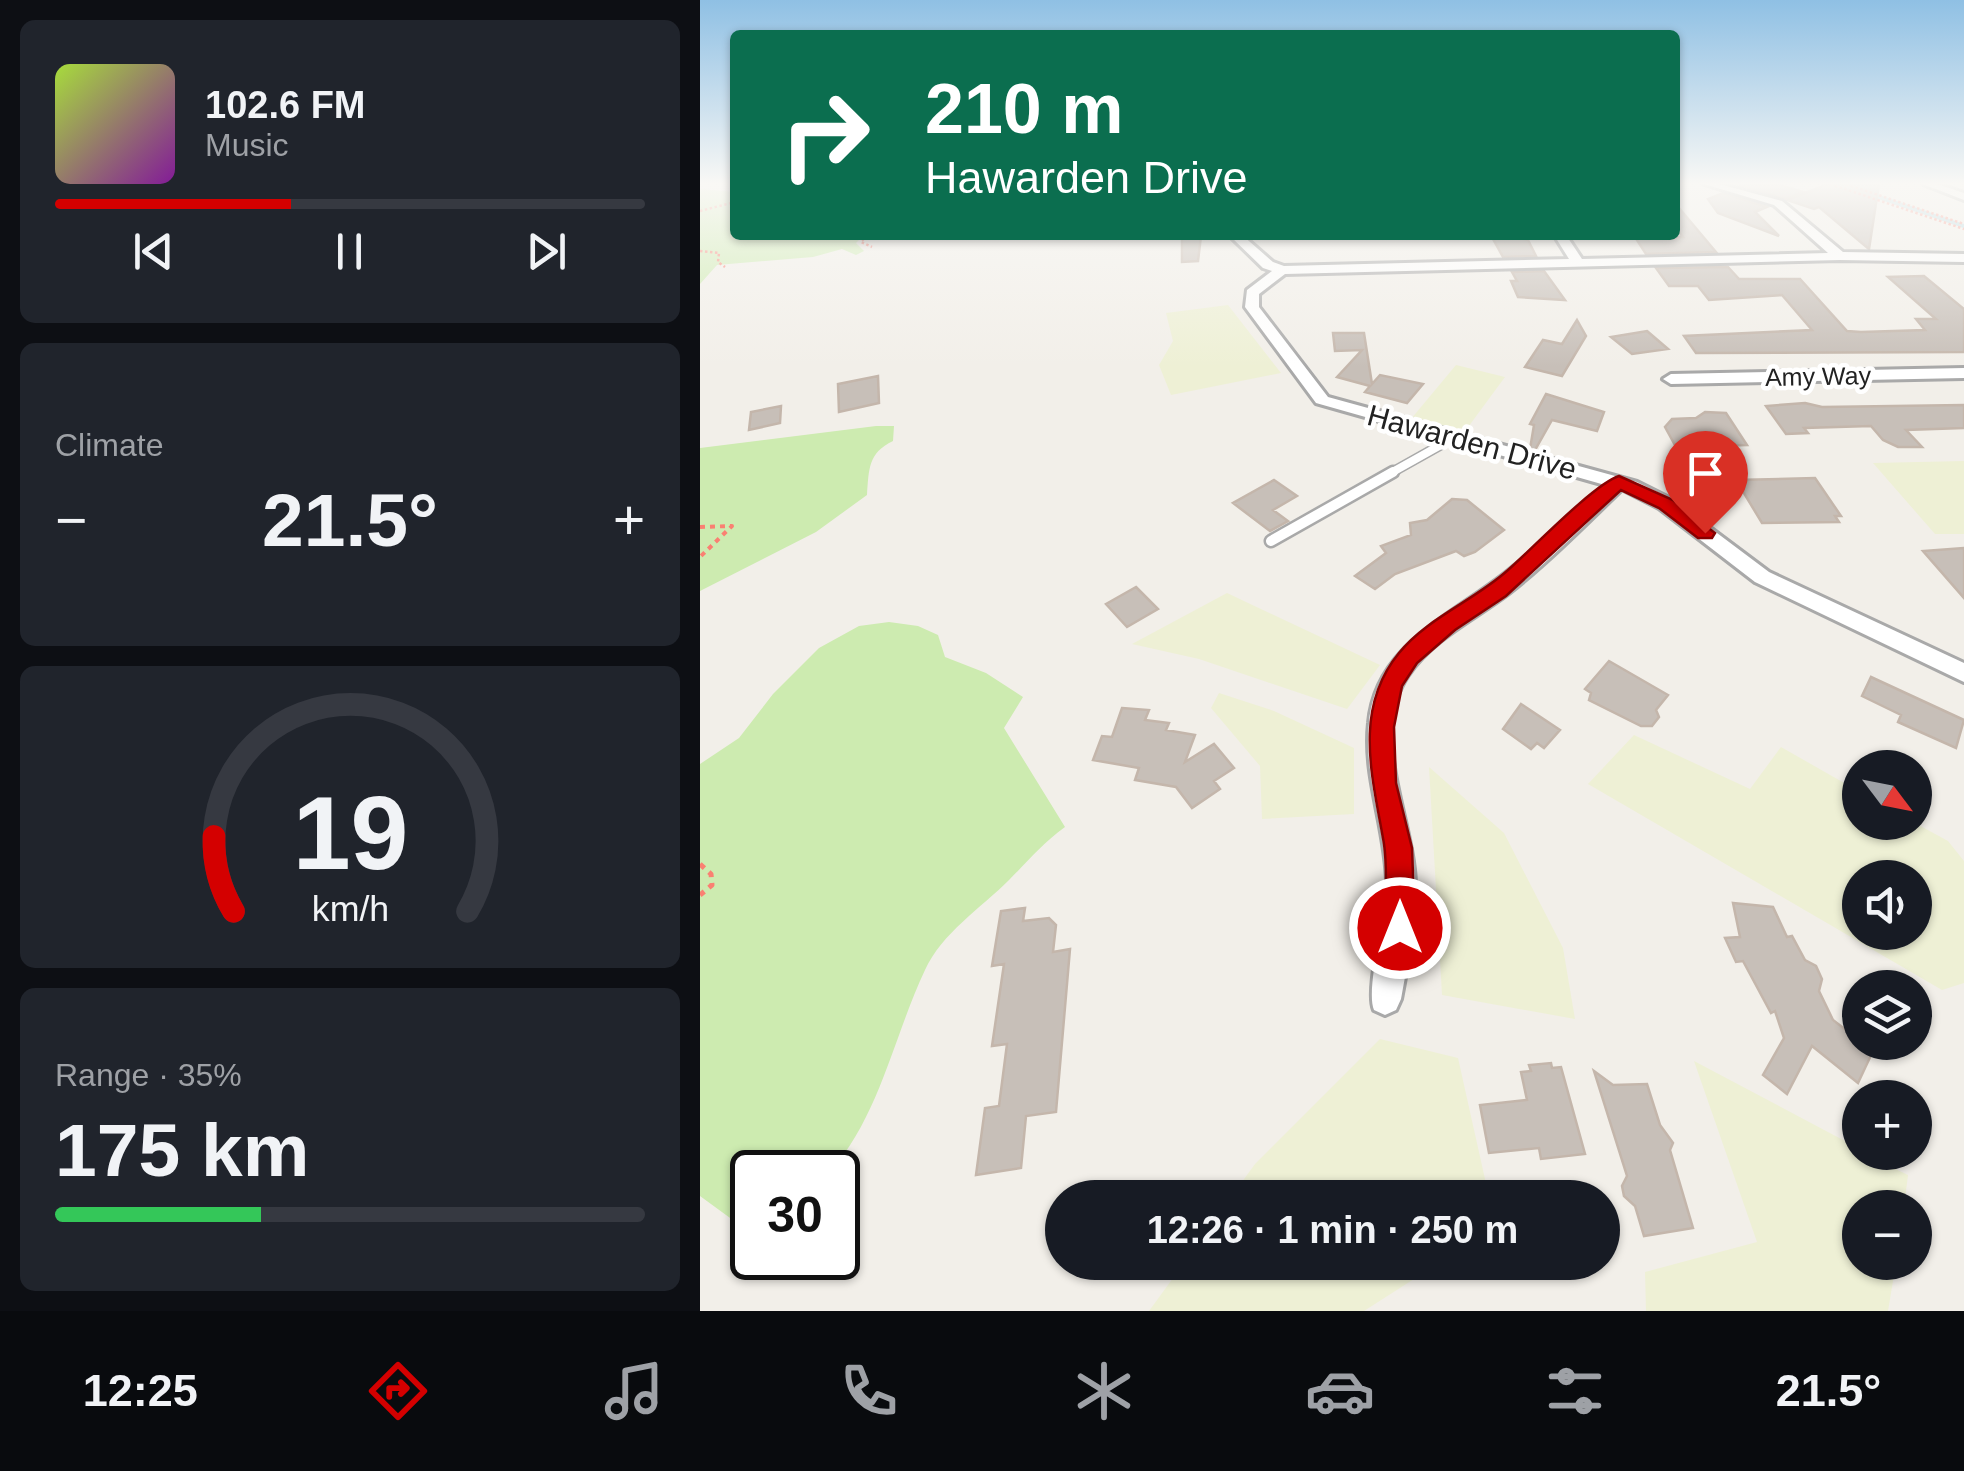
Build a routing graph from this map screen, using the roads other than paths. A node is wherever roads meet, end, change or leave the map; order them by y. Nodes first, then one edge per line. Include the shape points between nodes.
1 (1245, 245) edge
2 (1567, 245) edge
3 (1827, 245) edge
4 (1840, 256) junction
5 (1938, 258) junction
6 (1964, 258) edge
7 (1578, 263) junction
8 (1273, 271) junction
9 (1964, 276) edge
10 (1964, 373) edge
11 (1671, 378) dead end
12 (1455, 438) junction
13 (1619, 482) junction
14 (1271, 541) dead end
15 (1964, 673) edge
16 (1386, 999) dead end

1 - 8 street
2 - 7 street
3 - 4 street
4 - 5 street
4 - 7 street
5 - 6 street
5 - 9 street
7 - 8 street
8 - 12 street, Hawarden Drive via 1252,293 1252,307 1322,400
10 - 11 street, Amy Way
12 - 13 street, Hawarden Drive
12 - 14 lane
13 - 15 street, Hawarden Drive via 1666,504 1762,577
13 - 16 street via 1499,590 1408,656 1390,684 1383,764 1398,848 1400,928

